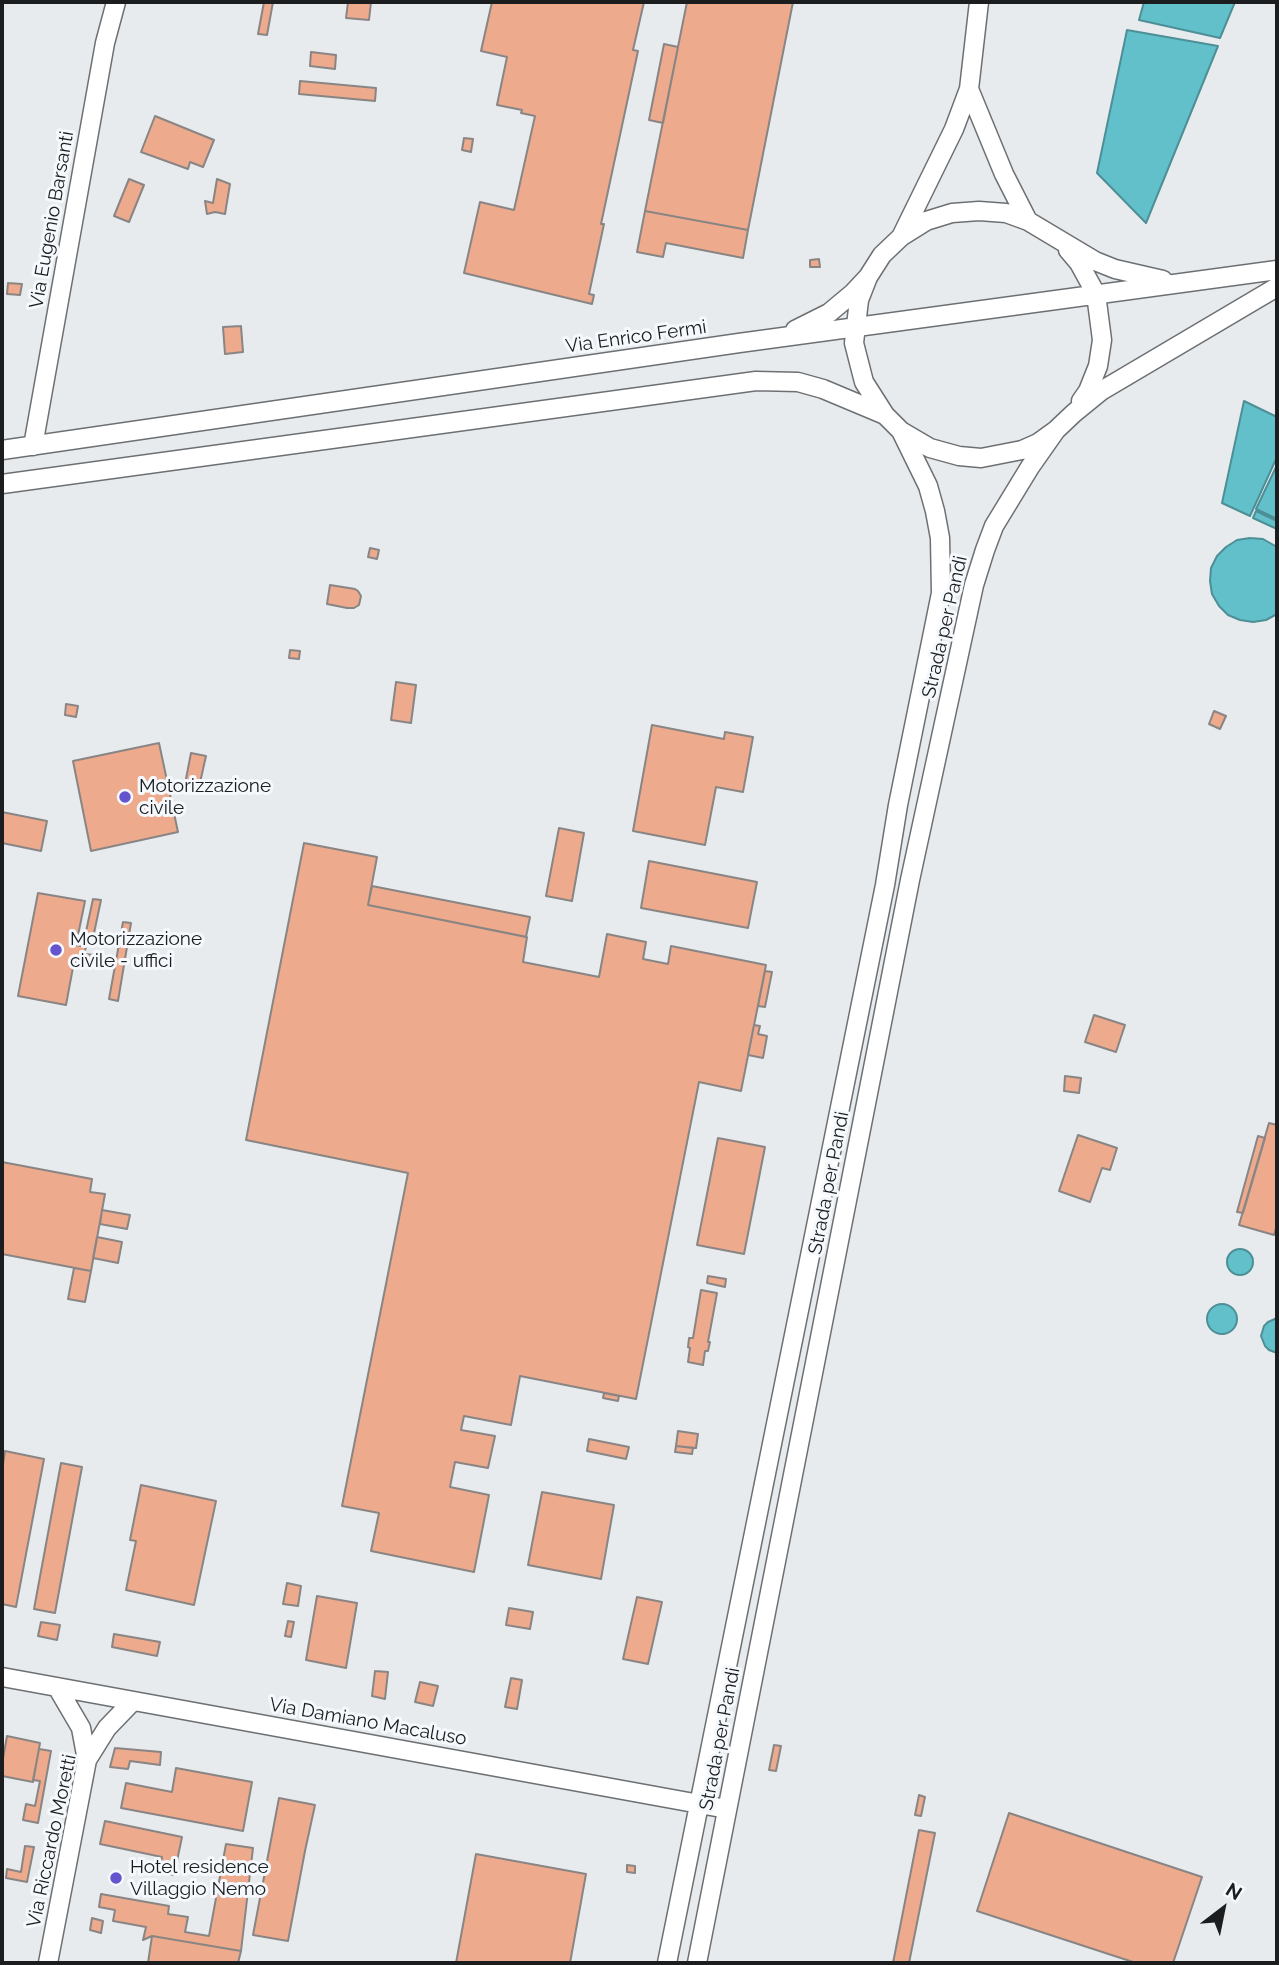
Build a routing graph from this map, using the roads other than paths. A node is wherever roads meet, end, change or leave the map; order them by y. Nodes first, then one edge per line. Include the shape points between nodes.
1 (116, 2) edge
2 (979, 2) edge
3 (969, 89) junction
4 (1028, 221) junction
5 (902, 236) junction
6 (1057, 239) junction
7 (1277, 270) edge
8 (868, 277) junction
9 (1181, 284) junction
10 (1277, 287) edge
11 (1096, 294) junction
12 (854, 327) junction
13 (769, 339) junction
14 (1074, 413) junction
15 (885, 415) junction
16 (1056, 430) junction
17 (901, 431) junction
18 (33, 446) junction
19 (2, 450) edge
20 (2, 484) edge
21 (2, 1677) edge
22 (57, 1687) junction
23 (133, 1701) junction
24 (87, 1760) junction
25 (699, 1803) junction
26 (727, 1809) junction
27 (48, 1963) edge
28 (667, 1963) edge
29 (696, 1963) edge

1 - 18 street, Via Eugenio Barsanti
2 - 3 street
3 - 4 street
3 - 5 street
4 - 5 street via 1006,213 952,213 926,221
4 - 6 street
5 - 8 street
6 - 9 street via 1115,269
6 - 11 street via 1079,263
7 - 9 street, Via Enrico Fermi
8 - 12 street
8 - 13 street via 829,313
9 - 11 street, Via Enrico Fermi
10 - 14 street via 1101,391
11 - 12 street, Via Enrico Fermi
11 - 14 street via 1102,340 1098,366
12 - 13 street, Via Enrico Fermi
12 - 15 street via 864,382
13 - 18 street, Via Enrico Fermi
14 - 16 street
15 - 17 street
15 - 20 street via 798,382 756,381
16 - 17 street via 1022,450 981,458 930,448
16 - 26 street, Strada per Pandi via 994,526 974,585 910,880
17 - 25 street, Strada per Pandi via 935,511 941,593
18 - 19 street, Via Enrico Fermi
21 - 22 street, Via Damiano Macaluso
22 - 23 street, Via Damiano Macaluso
22 - 24 street via 81,1728
23 - 24 street, Via Riccardo Moretti via 107,1728
23 - 25 street, Via Damiano Macaluso
24 - 27 street, Via Riccardo Moretti
25 - 26 street, Via Damiano Macaluso
25 - 28 street, Strada per Pandi
26 - 29 street, Strada per Pandi

